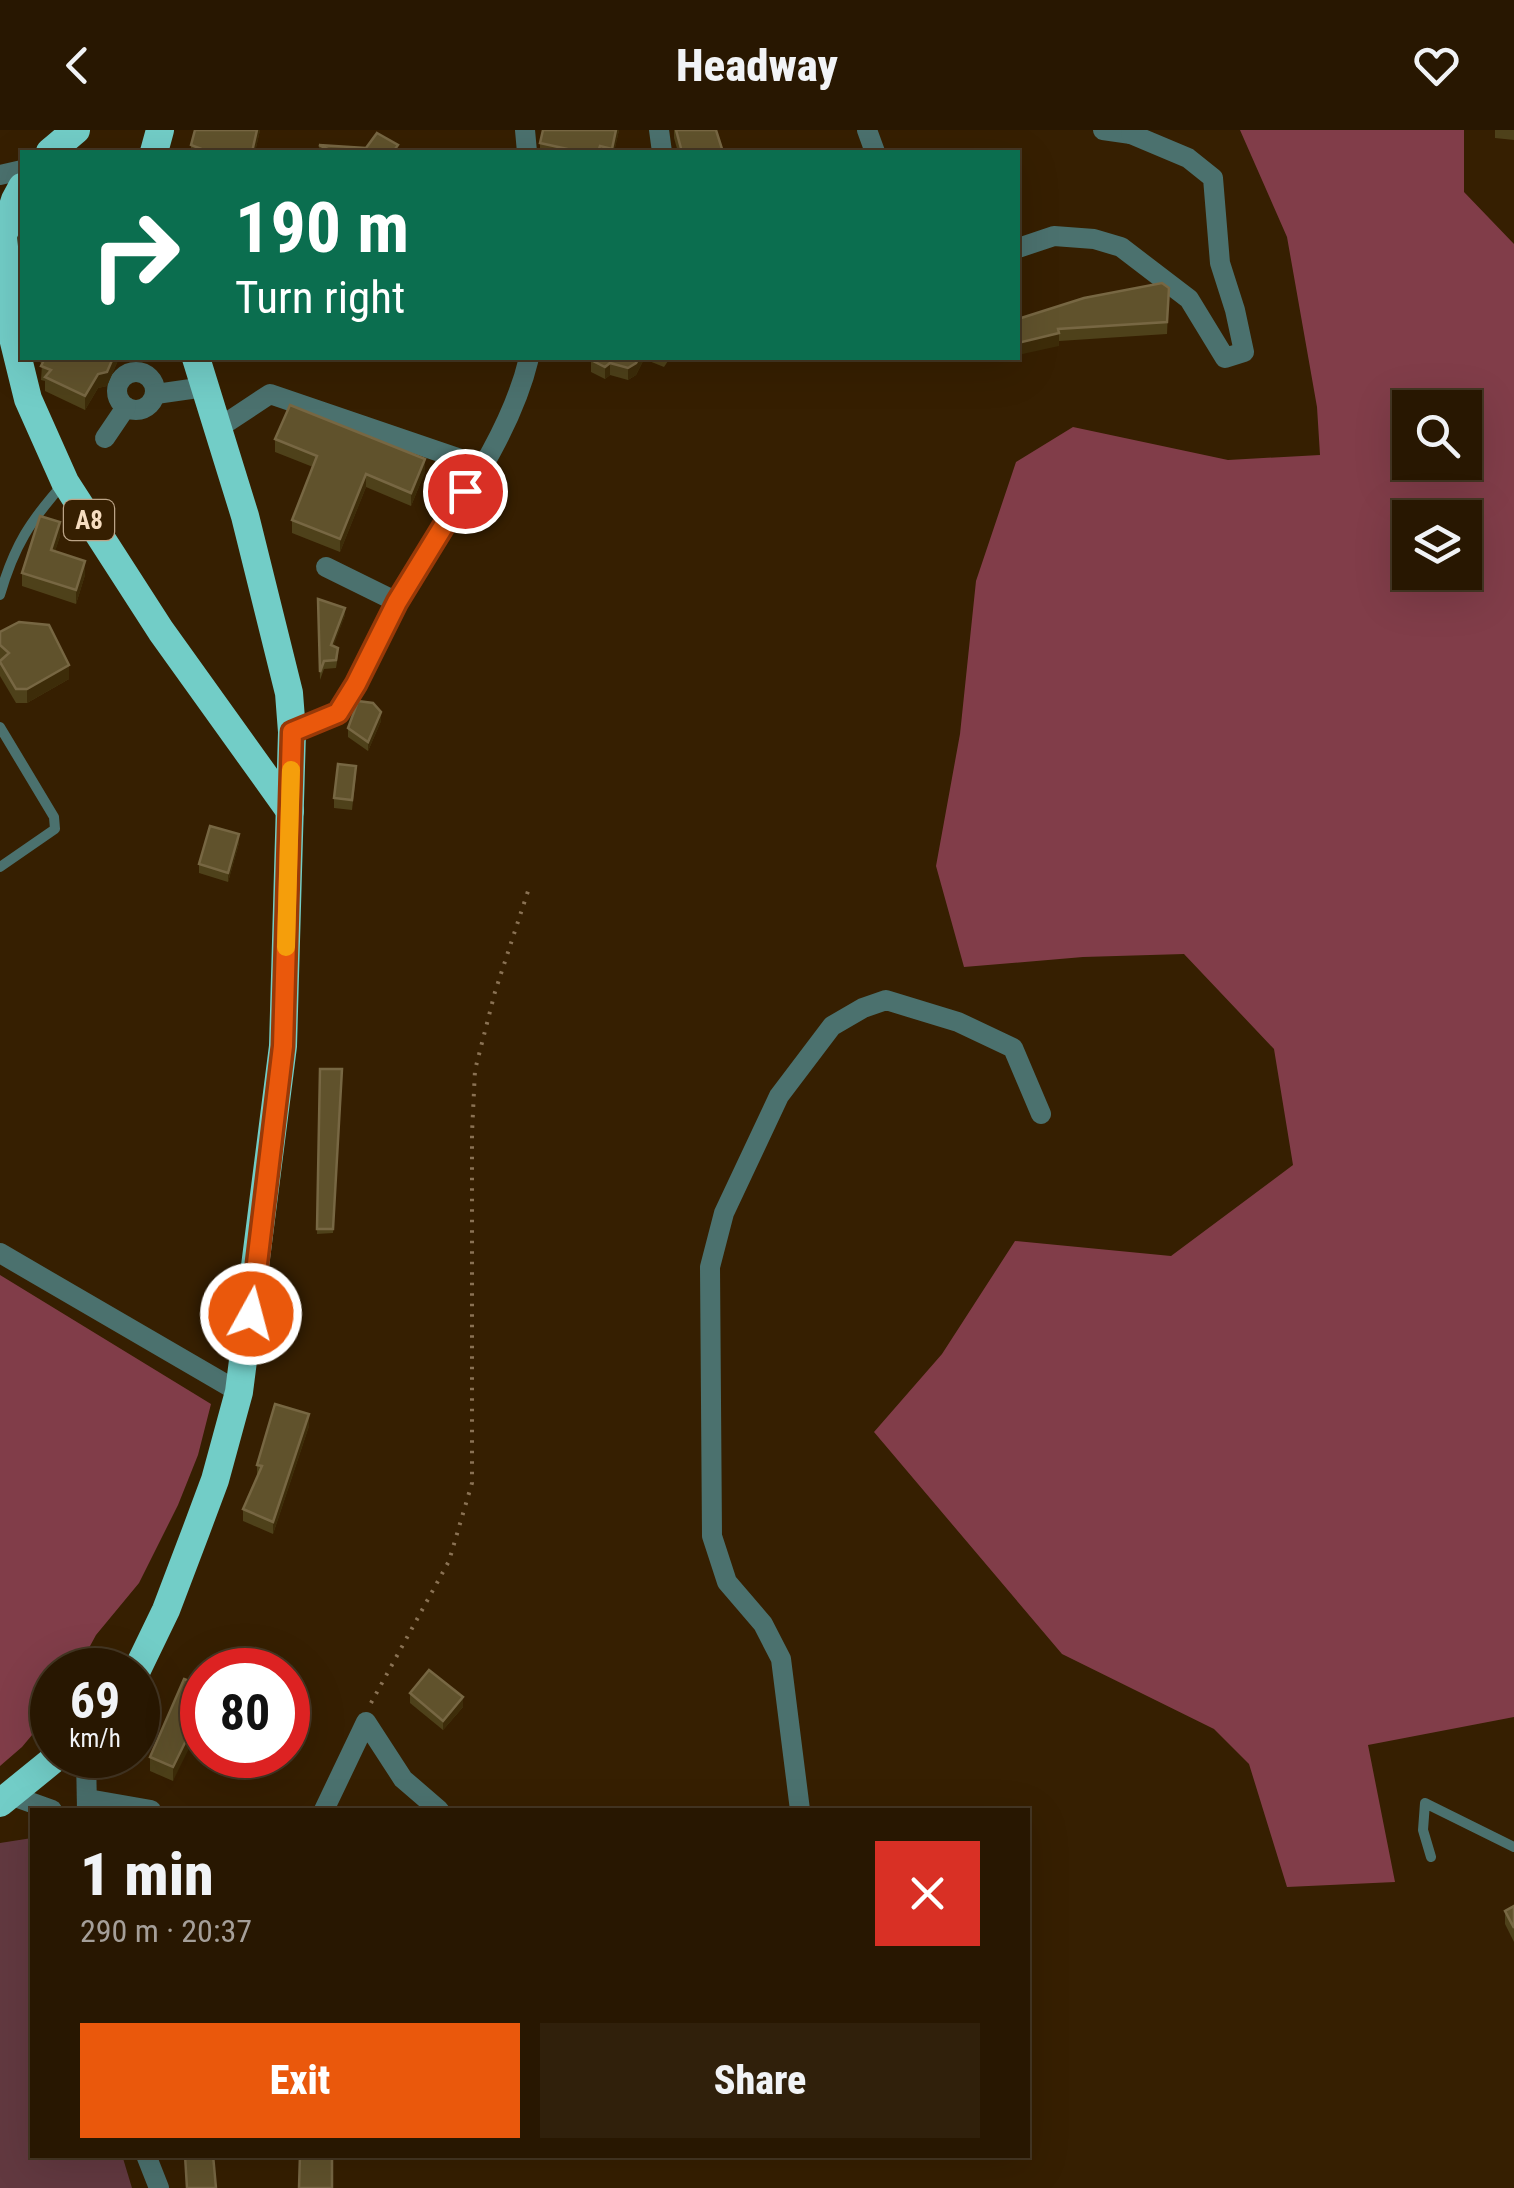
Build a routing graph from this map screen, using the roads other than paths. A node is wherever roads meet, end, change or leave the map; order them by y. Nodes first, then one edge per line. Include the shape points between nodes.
1 (76, 130) edge
2 (1103, 130) edge
3 (1132, 132) edge
4 (52, 150) edge
5 (20, 191) edge
6 (1020, 247) edge
7 (197, 360) edge
8 (528, 360) edge
9 (205, 387) junction
10 (156, 394) junction
11 (126, 407) junction
12 (218, 429) junction
13 (105, 438) dead end
14 (480, 466) junction
15 (65, 482) junction
16 (326, 568) dead end
17 (0, 595) edge
18 (397, 602) junction
19 (0, 726) edge
20 (292, 732) junction
21 (238, 742) junction
22 (290, 810) junction
23 (0, 867) edge
24 (1042, 1114) dead end
25 (0, 1254) edge
26 (239, 1392) junction
27 (147, 1648) edge
28 (30, 1778) edge
29 (87, 1778) edge
30 (5, 1799) edge
31 (88, 1804) edge
32 (43, 1808) edge
33 (130, 1808) edge
34 (325, 1808) edge
35 (437, 1808) edge
36 (800, 1808) edge
37 (1514, 1846) edge
38 (1431, 1857) dead end
39 (147, 2158) edge
40 (159, 2188) edge

1 - 4 highway
2 - 3 street
3 - 6 street via 1188,158 1213,178 1220,264 1244,352 1226,358 1189,300 1121,247 1054,236
5 - 15 highway, A8 via 4,236 12,334 28,399
7 - 9 highway
8 - 14 street via 521,389
9 - 10 street
9 - 12 highway
10 - 11 street via 140,410
10 - 11 street via 147,374 125,374 117,395
11 - 13 street
12 - 14 street via 270,394
12 - 20 highway via 276,640
14 - 18 street
15 - 17 lane via 11,556
15 - 21 highway, A8
16 - 18 street
18 - 20 street via 338,713
19 - 23 lane via 54,817 54,828
20 - 21 highway via 264,748
20 - 22 highway
21 - 22 highway, A8
22 - 26 highway via 283,1046
24 - 36 street via 1013,1048 886,1000 832,1026 779,1096 724,1213 710,1267 712,1536 727,1582 763,1624 781,1659
25 - 26 street
26 - 27 highway via 215,1480
28 - 30 highway
29 - 31 street
30 - 32 street
31 - 33 street
34 - 35 street via 366,1722 403,1779
37 - 38 lane via 1425,1803
39 - 40 street

